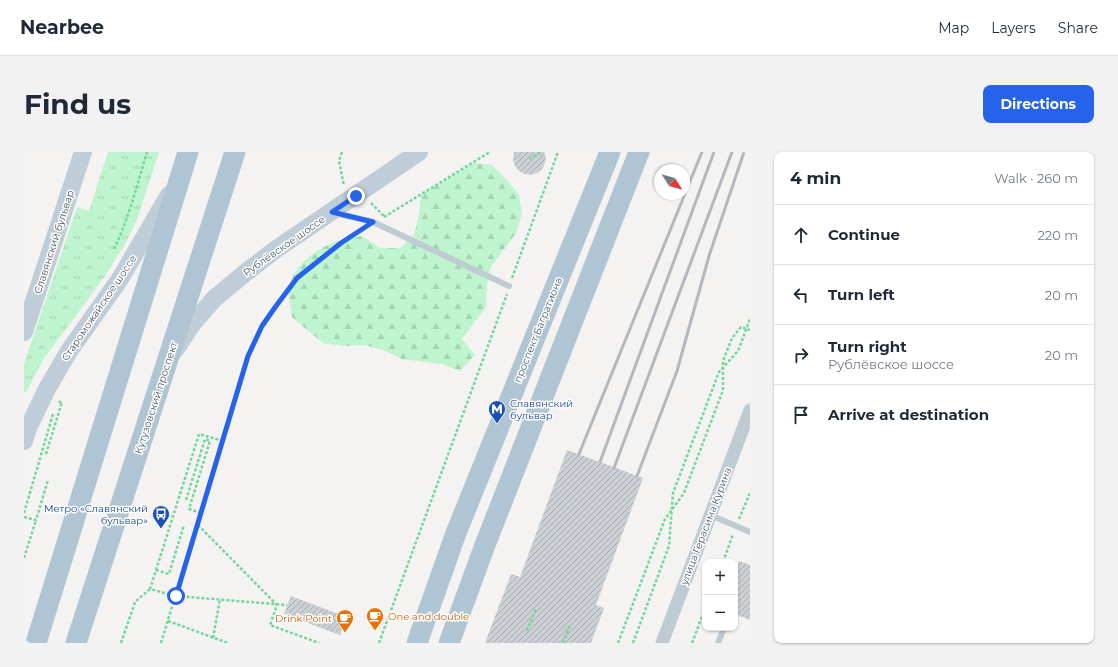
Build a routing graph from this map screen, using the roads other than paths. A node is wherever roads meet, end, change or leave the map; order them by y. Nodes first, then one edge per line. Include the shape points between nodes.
1 (83, 152) edge
2 (188, 152) edge
3 (235, 152) edge
4 (419, 152) edge
5 (610, 152) edge
6 (639, 152) edge
7 (179, 178) junction
8 (332, 212) junction
9 (509, 286) road end
10 (24, 332) edge
11 (169, 359) junction
12 (750, 410) edge
13 (24, 441) edge
14 (710, 515) junction
15 (750, 532) edge
16 (723, 631) edge
17 (36, 643) edge
18 (76, 643) edge
19 (417, 643) edge
20 (449, 643) edge
21 (662, 643) edge
22 (718, 643) edge

1 - 10 street, Славянский бульвар
2 - 7 main road
3 - 11 main road, Кутузовский проспект
4 - 8 street, Рублёвское шоссе
5 - 19 main road, проспект Багратиона via 456,533
6 - 20 main road
7 - 13 street, Староможайское шоссе via 120,279 69,351 48,387
7 - 17 main road
8 - 9 lane via 373,222
8 - 11 street, Рублёвское шоссе via 274,250 214,299 193,322
11 - 18 main road, Кутузовский проспект
12 - 14 street, улица Герасима Курина
14 - 15 lane
14 - 21 street, улица Герасима Курина
16 - 22 lane

